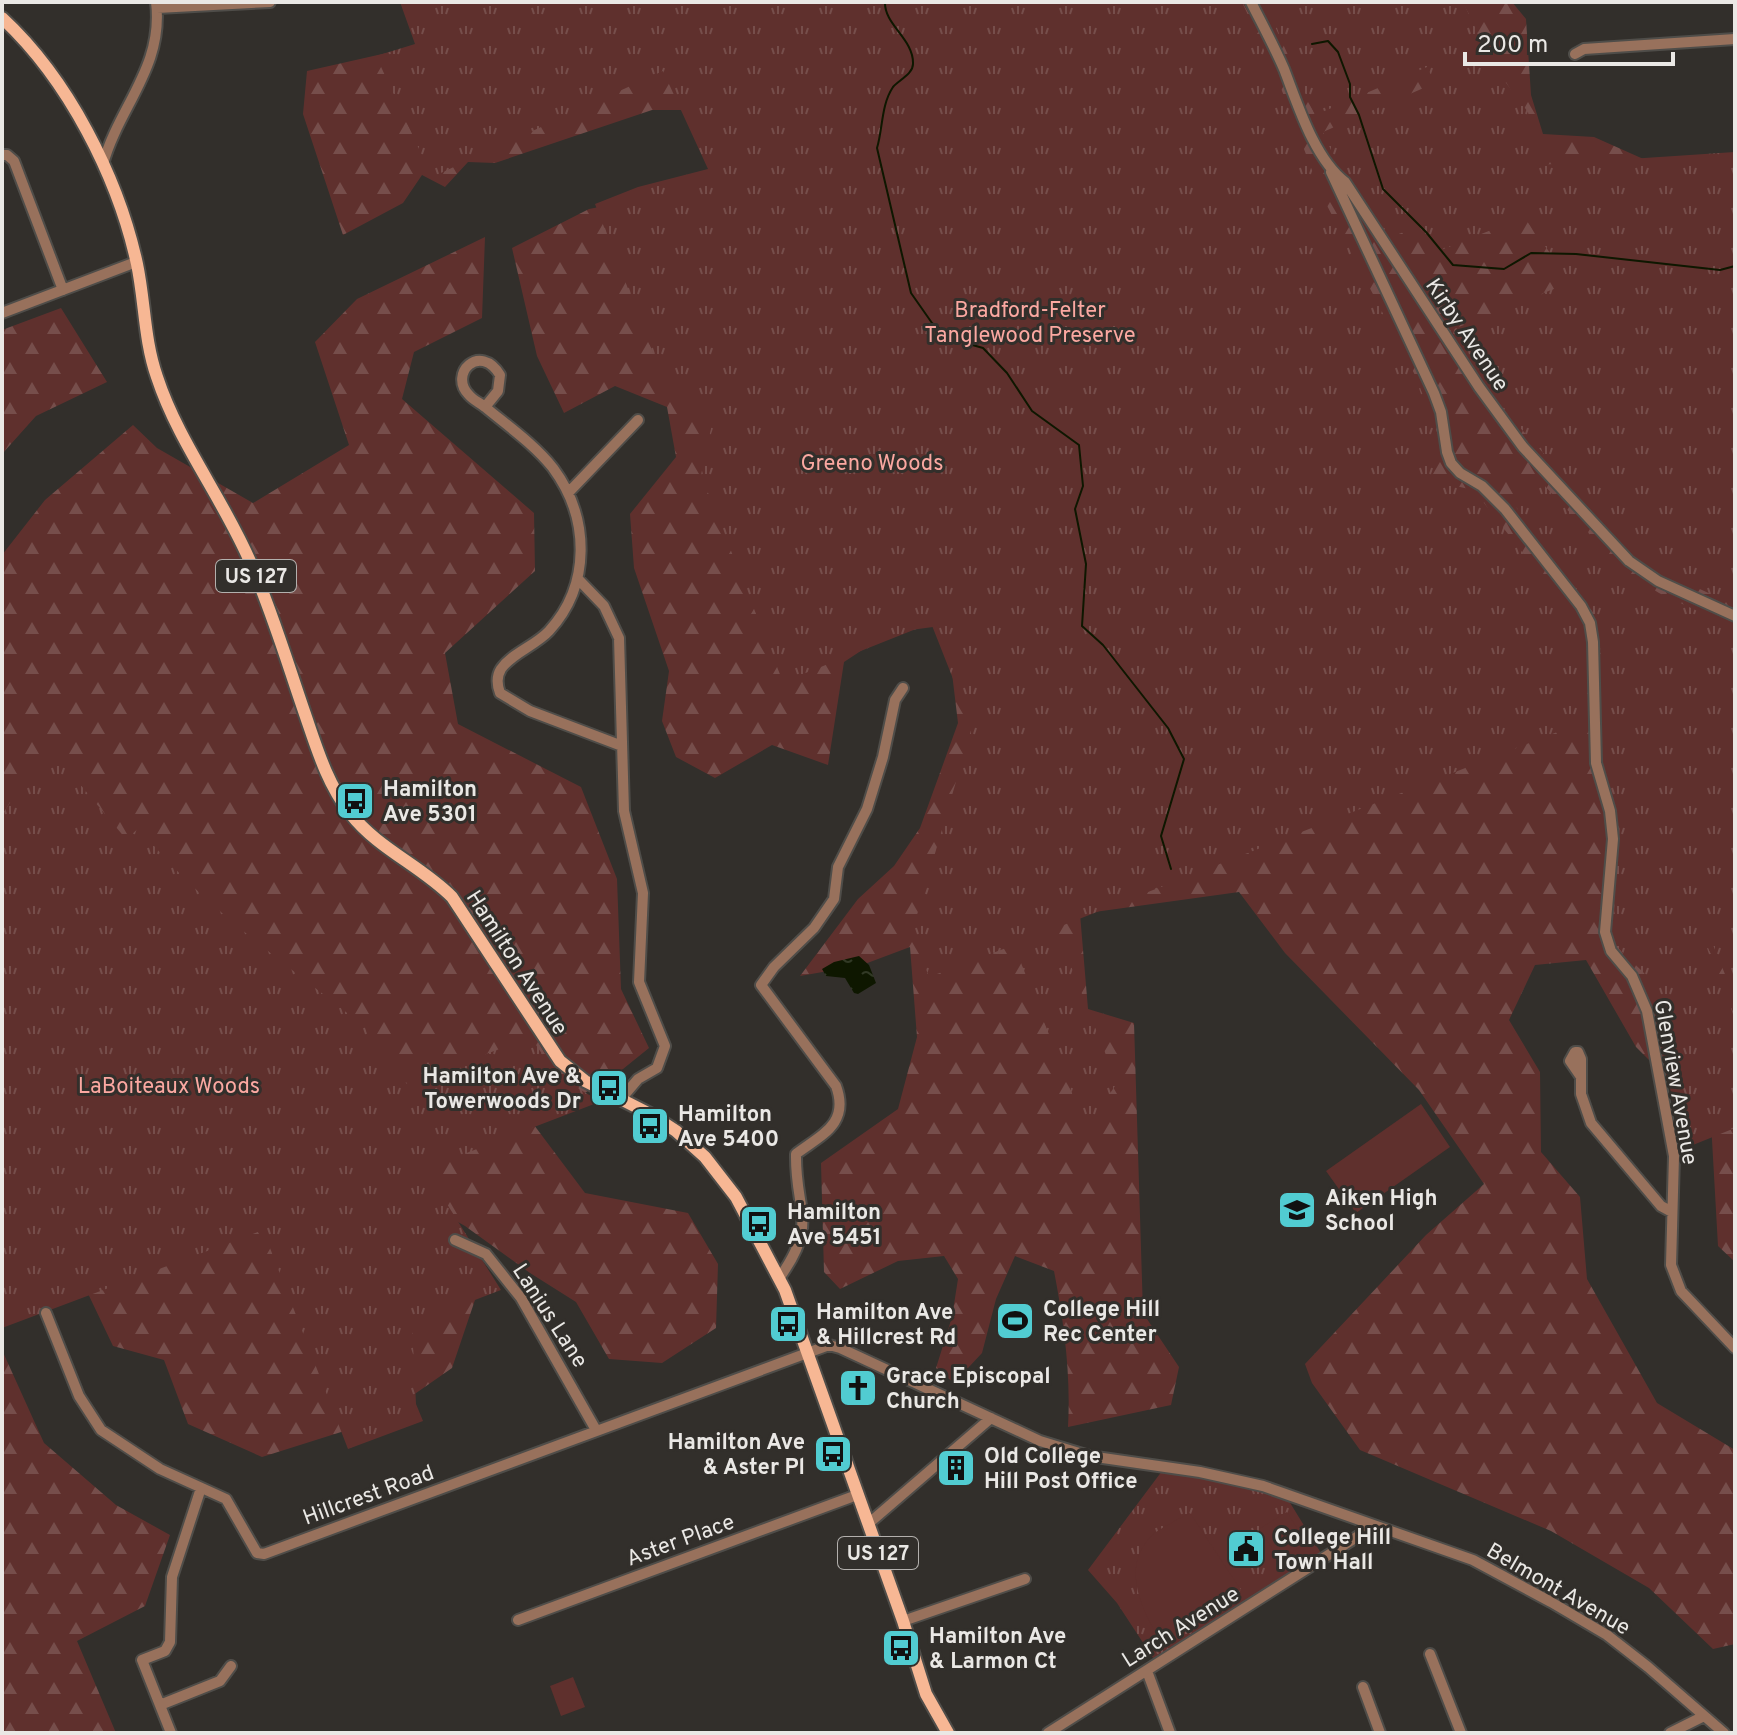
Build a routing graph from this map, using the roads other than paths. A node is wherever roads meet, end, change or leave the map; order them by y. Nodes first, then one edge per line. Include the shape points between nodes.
1 (270, 2) edge
2 (1251, 2) edge
3 (157, 5) edge
4 (2, 18) edge
5 (1735, 39) edge
6 (1575, 54) dead end
7 (113, 132) junction
8 (90, 140) junction
9 (4, 155) edge
10 (103, 164) junction
11 (1331, 172) junction
12 (136, 262) junction
13 (63, 290) junction
14 (2, 313) edge
15 (485, 407) junction
16 (638, 420) dead end
17 (568, 493) junction
18 (579, 580) junction
19 (1735, 616) edge
20 (903, 688) dead end
21 (622, 746) junction
22 (1581, 1077) dead end
23 (621, 1099) junction
24 (1672, 1212) junction
25 (455, 1240) dead end
26 (780, 1277) junction
27 (46, 1313) dead end
28 (1735, 1348) edge
29 (807, 1351) junction
30 (991, 1418) junction
31 (596, 1430) junction
32 (201, 1488) junction
33 (857, 1495) junction
34 (868, 1524) junction
35 (1374, 1526) junction
36 (1025, 1579) dead end
37 (518, 1620) dead end
38 (903, 1621) junction
39 (1430, 1654) dead end
40 (231, 1666) dead end
41 (1147, 1671) junction
42 (1363, 1687) dead end
43 (160, 1705) junction
44 (1704, 1716) junction
45 (171, 1733) edge
46 (948, 1733) edge
47 (1048, 1733) edge
48 (1170, 1733) edge
49 (1380, 1733) edge
50 (1461, 1733) edge
51 (1670, 1733) edge
52 (1724, 1733) edge

1 - 3 street
2 - 11 street, Kirby Avenue
3 - 7 street via 148,69
4 - 8 main road, Hamilton Avenue / US 127 via 48,69
5 - 6 street via 1584,49
7 - 8 street
7 - 10 street
8 - 10 main road, Hamilton Avenue / US 127
9 - 13 street via 14,161
10 - 12 main road, Hamilton Avenue / US 127
11 - 19 street, Kirby Avenue via 1345,182 1523,447 1582,512 1629,561 1658,581
11 - 24 street, Glenview Avenue via 1434,393 1451,463 1505,509 1590,623 1596,763 1613,839 1605,932 1647,1011 1674,1156
12 - 13 street
12 - 23 main road, Hamilton Avenue / US 127 via 160,388 252,565 330,782 364,828 457,903 560,1061
13 - 14 street
15 - 15 street via 498,391 500,375 480,360 470,363 462,379 468,394
15 - 17 street via 551,466
16 - 17 street
17 - 18 street via 580,535
18 - 21 street via 604,606 619,638
18 - 21 street via 550,630 502,669 498,687 530,711
20 - 26 street via 895,700 867,809 838,867 834,899 761,985 841,1098 832,1126 796,1154 803,1230
21 - 23 street via 624,811 643,893 639,982 665,1046 657,1068 638,1079
22 - 24 street via 1591,1123 1661,1206
23 - 26 main road, Hamilton Avenue / US 127 via 676,1131 705,1157 736,1197
24 - 28 street, Glenview Avenue via 1676,1283
25 - 31 street, Lanius Lane via 486,1254 521,1298
26 - 29 main road, Hamilton Avenue / US 127
27 - 32 street, Hillcrest Road via 79,1396 101,1430 160,1469
29 - 30 street, Belmont Avenue via 840,1348
29 - 31 street, Hillcrest Road
29 - 33 main road, Hamilton Avenue / US 127
30 - 34 street
30 - 35 street, Belmont Avenue via 1064,1449 1229,1477
31 - 32 street, Hillcrest Road via 264,1554 255,1551 226,1499
32 - 43 street via 172,1577 170,1642 165,1651 142,1660
33 - 34 main road, Hamilton Avenue / US 127
33 - 37 street, Aster Place
34 - 38 main road, Hamilton Avenue / US 127
35 - 41 street, Larch Avenue
35 - 44 street, Belmont Avenue via 1473,1560 1551,1602 1633,1654
36 - 38 street
38 - 46 main road, Hamilton Avenue / US 127 via 926,1694
39 - 50 street
40 - 43 street via 220,1681
41 - 47 street, Larch Avenue
41 - 48 street
42 - 49 street
43 - 45 street
44 - 51 street
44 - 52 street, Belmont Avenue

